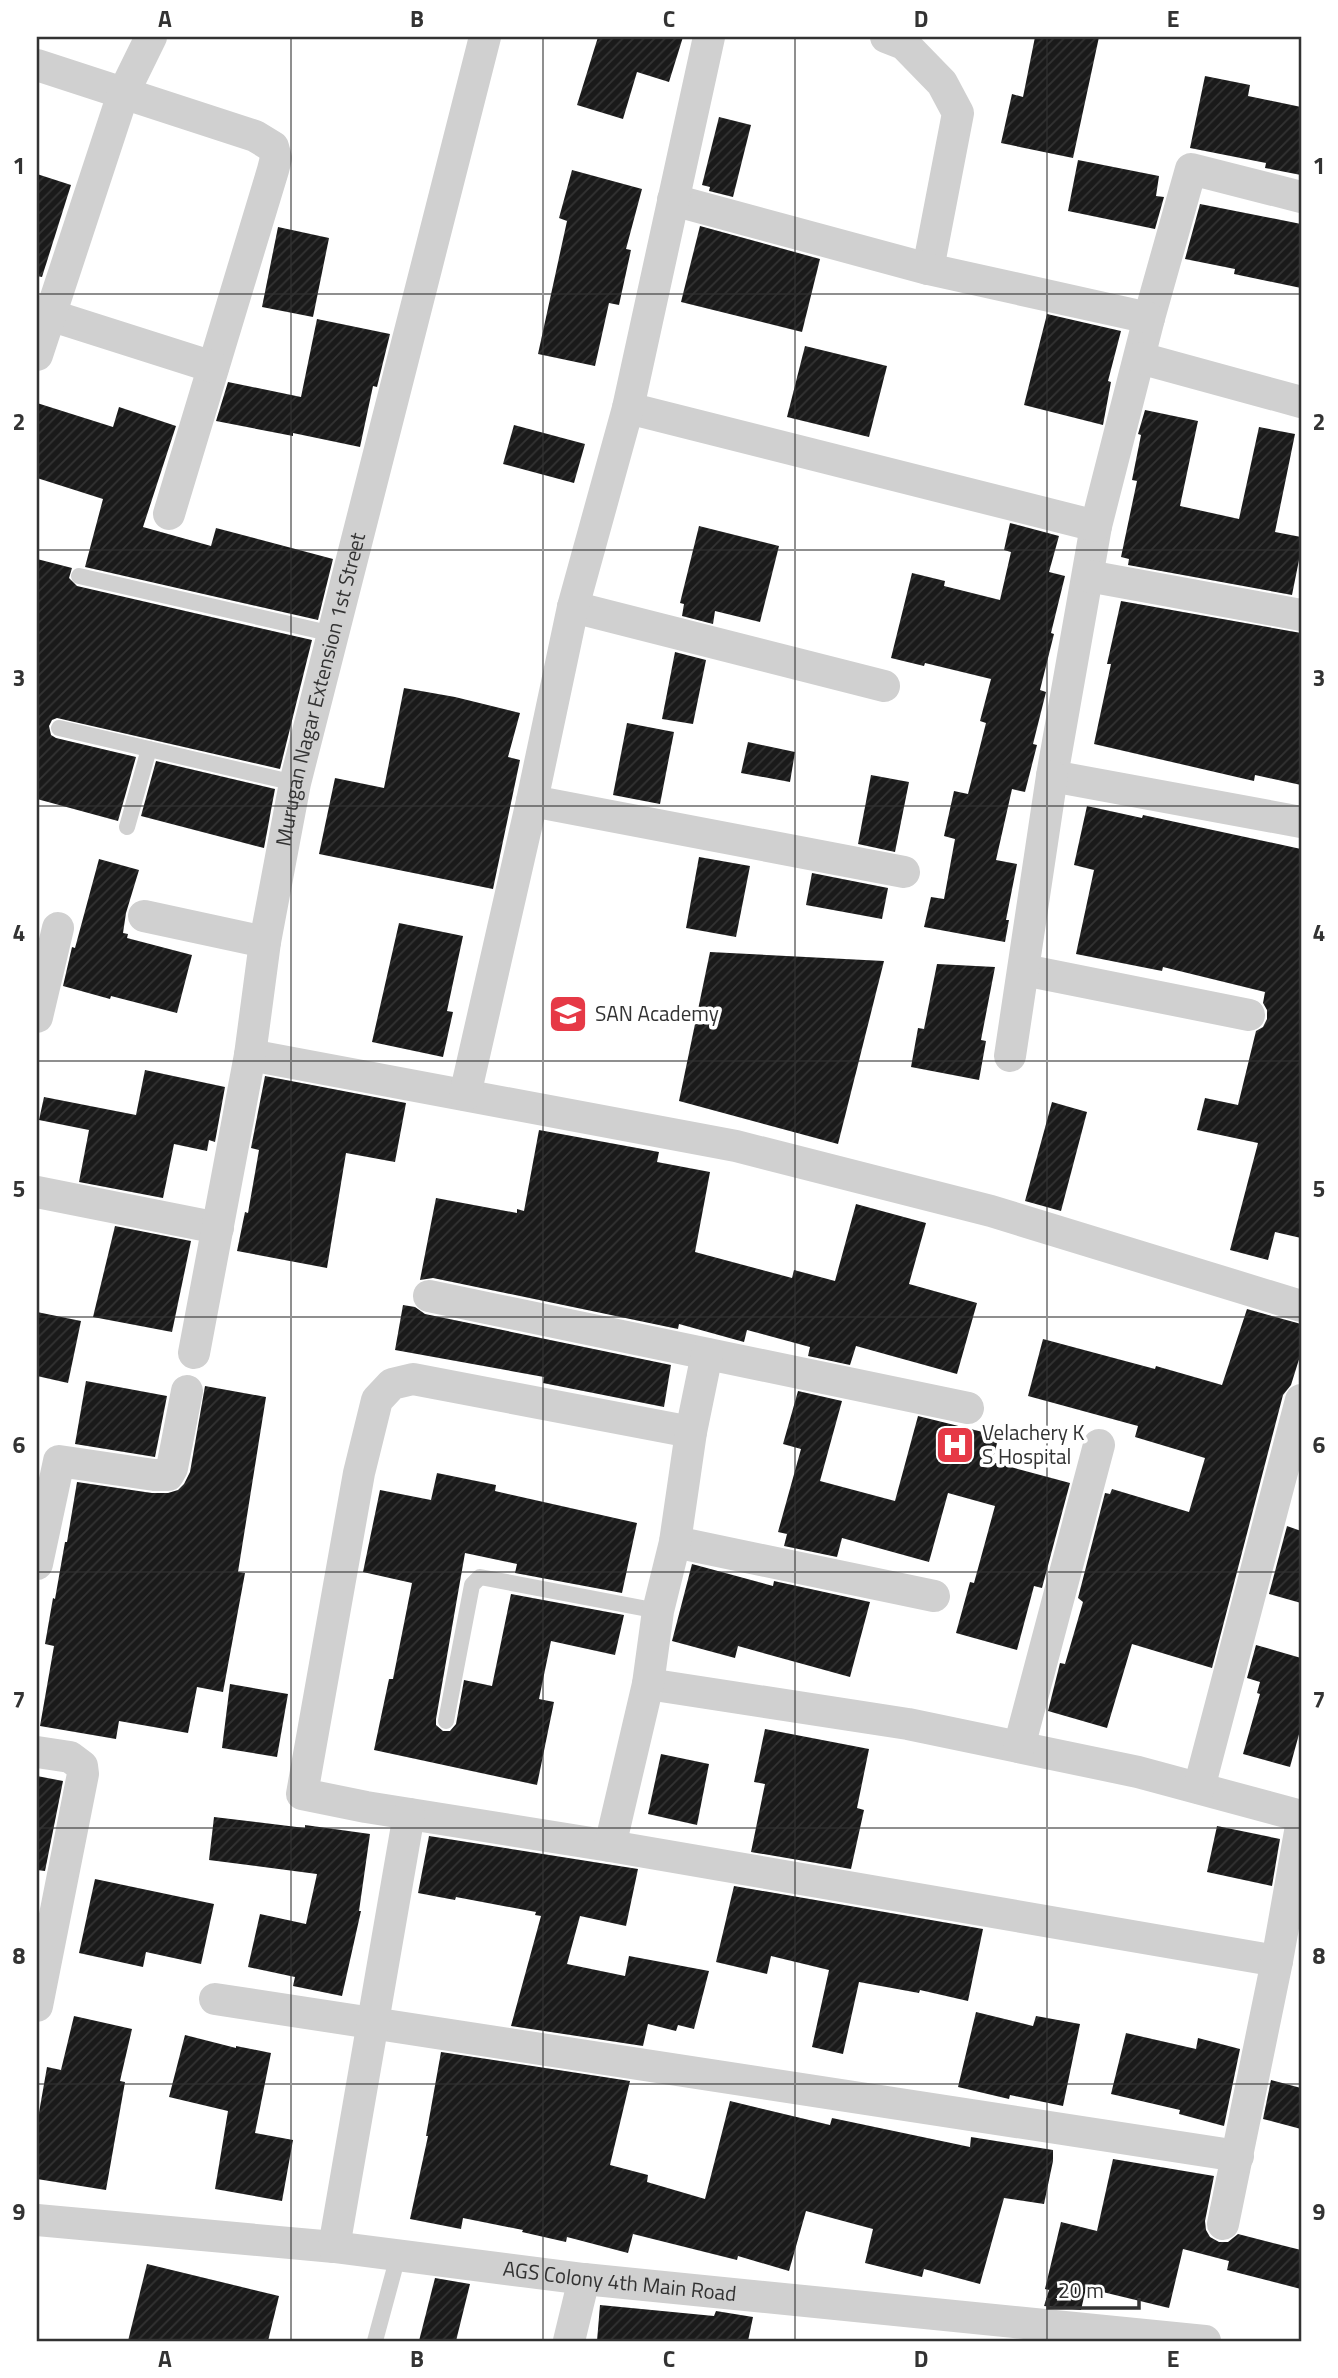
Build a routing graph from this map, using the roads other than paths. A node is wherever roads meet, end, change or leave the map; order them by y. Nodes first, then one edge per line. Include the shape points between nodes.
1 (151, 37) edge
2 (485, 37) edge
3 (709, 37) edge
4 (886, 37) edge
5 (37, 65) edge
6 (123, 94) junction
7 (1301, 197) edge
8 (673, 200) junction
9 (928, 269) junction
10 (43, 314) edge
11 (1149, 318) junction
12 (37, 355) edge
13 (1140, 358) junction
14 (214, 367) junction
15 (1301, 402) edge
16 (628, 408) junction
17 (169, 514) dead end
18 (1096, 526) junction
19 (79, 576) dead end
20 (1088, 576) junction
21 (573, 607) junction
22 (1301, 615) edge
23 (333, 634) junction
24 (884, 686) dead end
25 (59, 728) dead end
26 (149, 749) junction
27 (1052, 776) junction
28 (295, 783) junction
29 (532, 801) junction
30 (1301, 822) edge
31 (127, 827) dead end
32 (904, 873) dead end
33 (144, 916) dead end
34 (58, 928) dead end
35 (265, 942) junction
36 (1024, 970) junction
37 (1249, 1015) dead end
38 (37, 1017) edge
39 (250, 1055) junction
40 (1010, 1056) dead end
41 (465, 1095) junction
42 (37, 1192) edge
43 (218, 1228) junction
44 (429, 1296) dead end
45 (1301, 1306) edge
46 (194, 1353) dead end
47 (707, 1354) junction
48 (187, 1391) dead end
49 (1301, 1400) edge
50 (968, 1408) dead end
51 (691, 1432) junction
52 (1099, 1445) dead end
53 (675, 1542) junction
54 (37, 1564) edge
55 (934, 1596) dead end
56 (658, 1611) junction
57 (648, 1684) junction
58 (446, 1721) dead end
59 (1019, 1747) junction
60 (37, 1752) edge
61 (1199, 1788) junction
62 (409, 1814) junction
63 (1301, 1816) edge
64 (1301, 1826) edge
65 (610, 1846) junction
66 (1277, 1961) junction
67 (215, 1999) dead end
68 (37, 2006) edge
69 (372, 2025) junction
70 (1238, 2155) junction
71 (37, 2220) edge
72 (1223, 2224) dead end
73 (334, 2247) junction
74 (398, 2256) junction
75 (584, 2280) junction
76 (375, 2341) edge
77 (569, 2341) edge
78 (1205, 2341) edge

1 - 6 street
2 - 23 street, Murugan Nagar Extension 1st Street
3 - 8 street
4 - 9 street via 904,44 942,83 958,113
5 - 6 street
6 - 10 street
6 - 14 street via 255,136 273,147 273,170
7 - 11 street via 1191,169
8 - 9 street
8 - 16 street
9 - 11 street
10 - 12 street
10 - 14 street
11 - 13 street
13 - 15 street
13 - 18 street
14 - 17 street
16 - 18 street
16 - 21 street
18 - 20 street
19 - 23 lane
20 - 22 street
20 - 27 street
21 - 24 street
21 - 29 street
23 - 28 street, Murugan Nagar Extension 1st Street
25 - 26 lane
26 - 28 lane
26 - 31 lane
27 - 30 street
27 - 36 street
28 - 35 street, Murugan Nagar Extension 1st Street
29 - 32 street
29 - 41 street
33 - 35 street
34 - 38 street
35 - 39 street, Murugan Nagar Extension 1st Street
36 - 37 street
36 - 40 street
39 - 41 street
39 - 43 street, Murugan Nagar Extension 1st Street
41 - 45 street via 736,1146 991,1211
42 - 43 street
43 - 46 street, Murugan Nagar Extension 1st Street
44 - 47 street
47 - 50 street
47 - 51 street
48 - 54 street via 168,1475 59,1461
49 - 61 street
51 - 53 street
51 - 62 street via 413,1379 392,1384 377,1400 359,1473 302,1794
52 - 59 street
53 - 55 street
53 - 56 street
56 - 57 street
56 - 58 lane via 480,1577 472,1585
57 - 59 street via 908,1724
57 - 65 street
59 - 61 street
60 - 68 street via 70,1757 82,1766
61 - 63 street
62 - 65 street
62 - 69 street
64 - 66 street
65 - 66 street
66 - 70 street
67 - 69 street
69 - 70 street
69 - 73 street
70 - 72 street
71 - 73 street, AGS Colony 4th Main Road
73 - 74 street, AGS Colony 4th Main Road
74 - 75 street, AGS Colony 4th Main Road
74 - 76 lane
75 - 77 street
75 - 78 street, AGS Colony 4th Main Road

